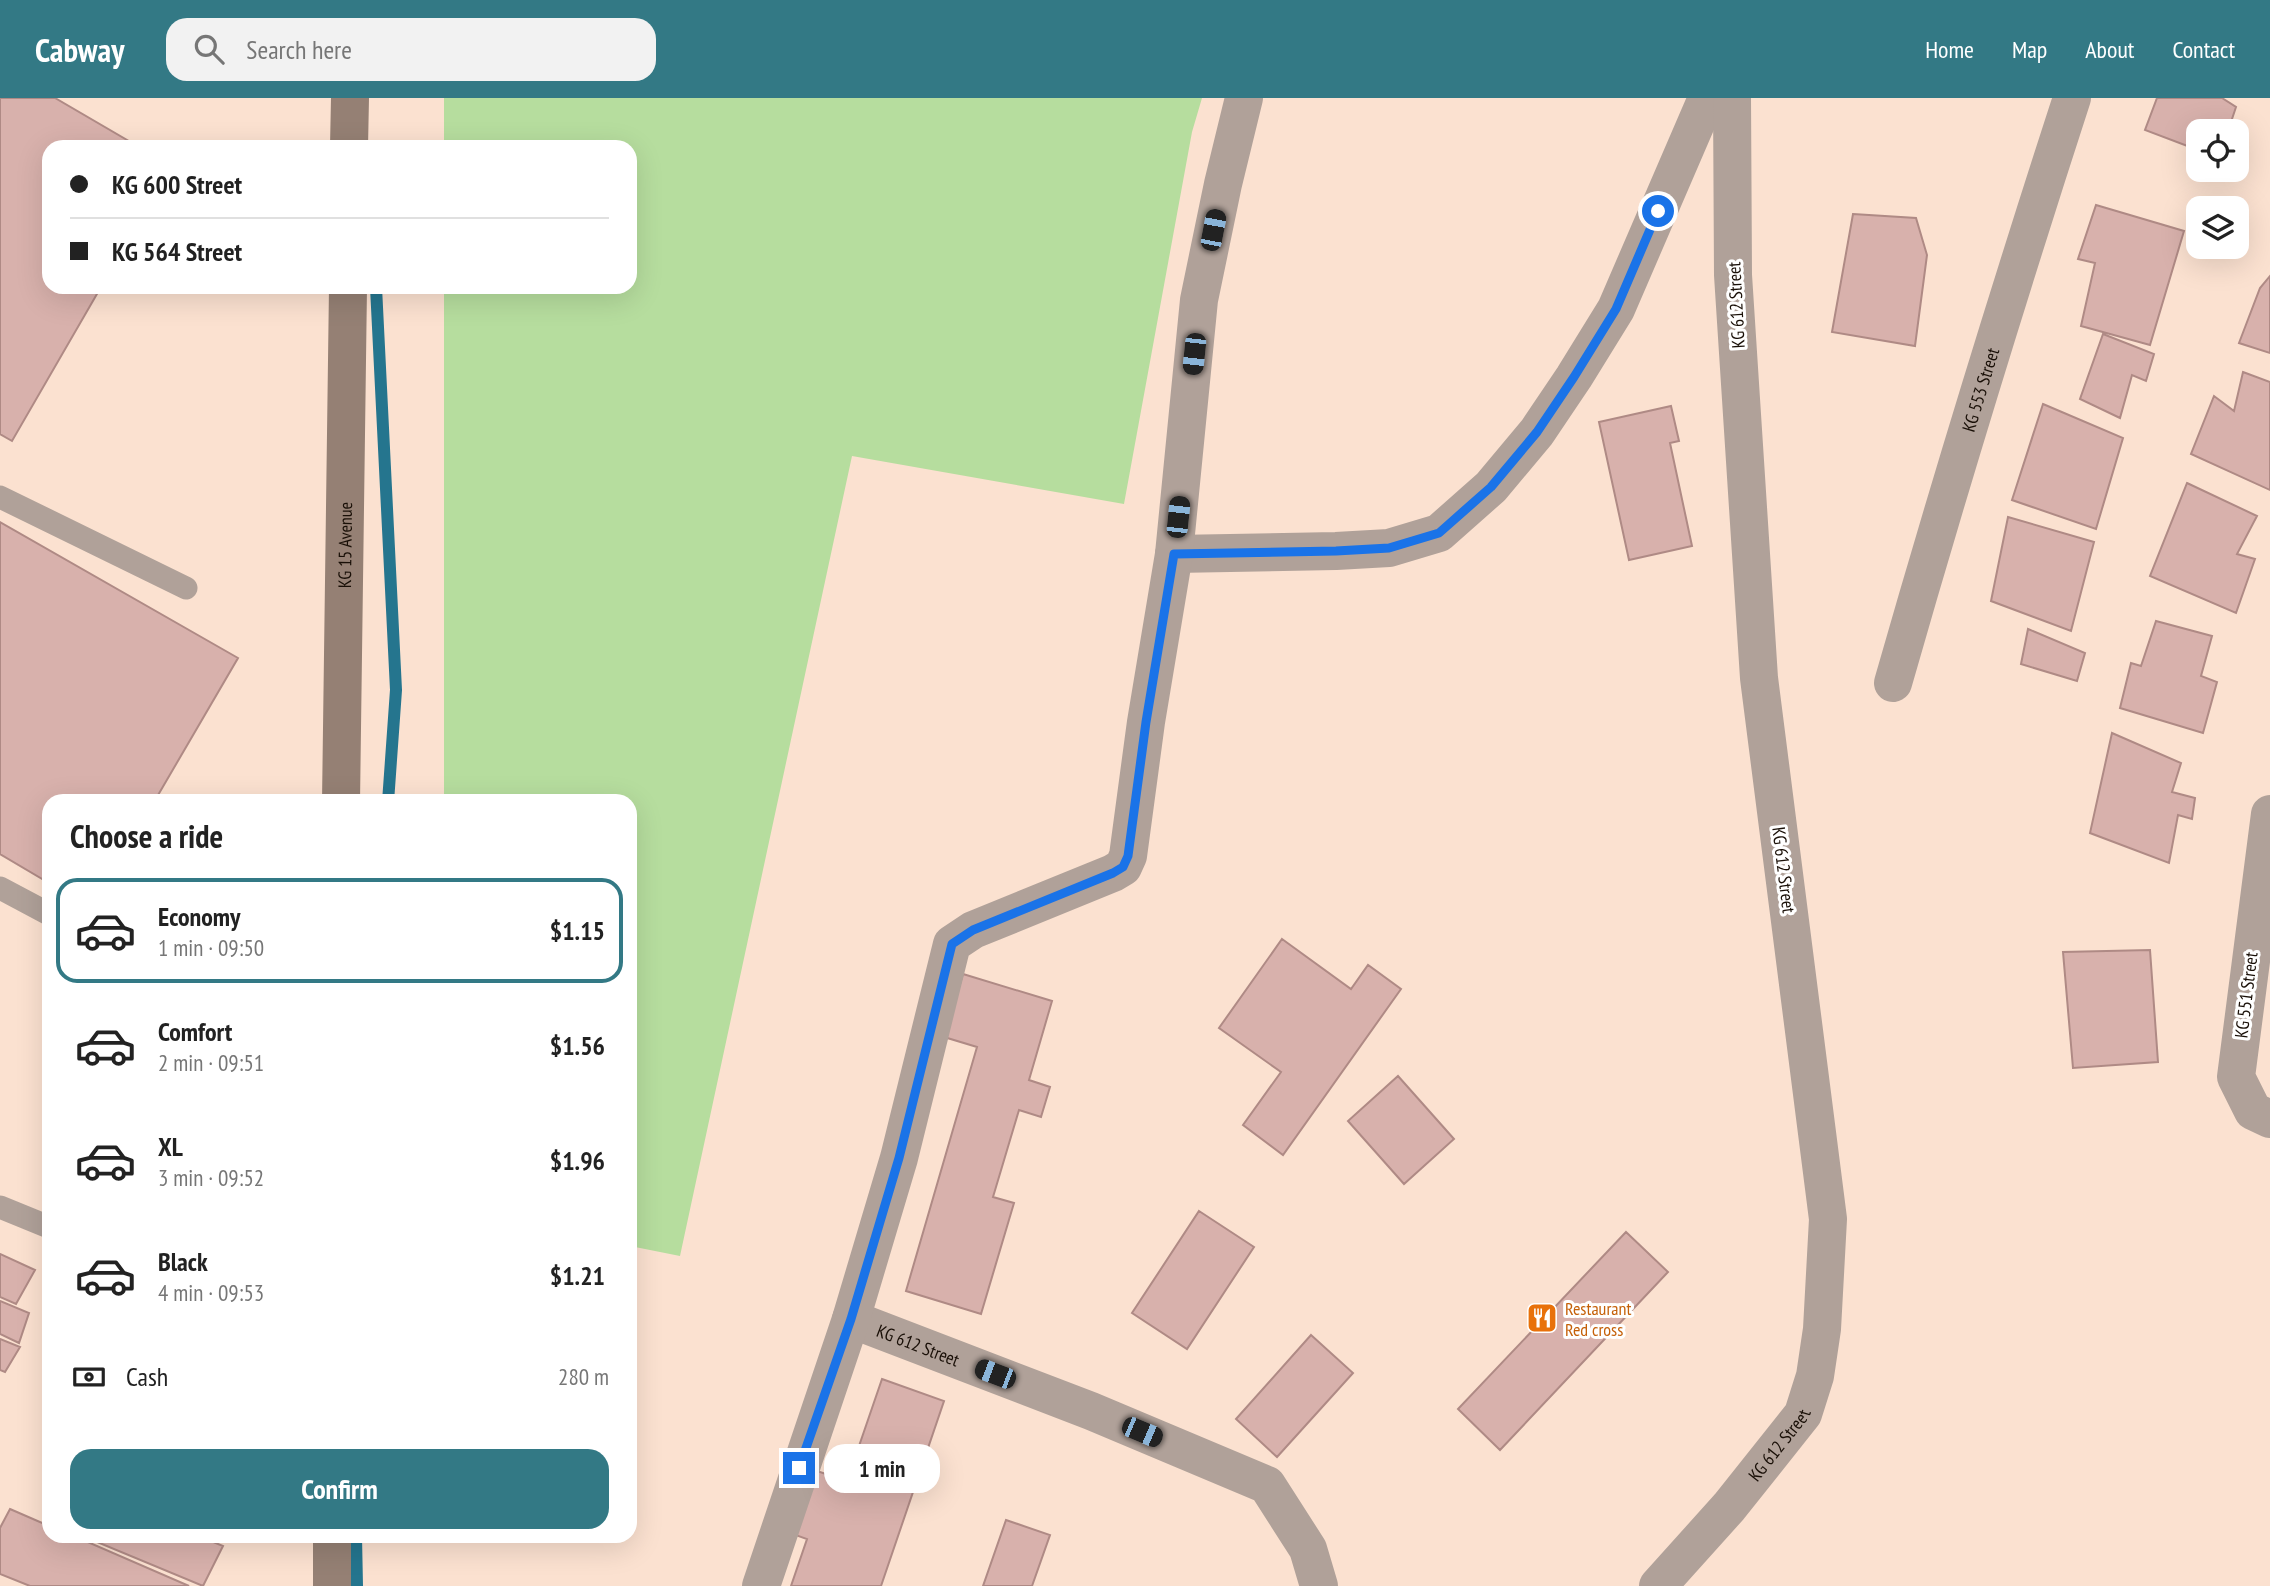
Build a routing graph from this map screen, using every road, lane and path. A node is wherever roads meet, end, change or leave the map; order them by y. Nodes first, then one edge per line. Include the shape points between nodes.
1 (350, 98) edge
2 (1244, 98) edge
3 (1707, 98) edge
4 (1732, 98) edge
5 (2072, 98) edge
6 (349, 140) edge
7 (348, 294) edge
8 (0, 498) edge
9 (1174, 554) junction
10 (186, 588) dead end
11 (1893, 683) dead end
12 (341, 794) edge
13 (2270, 814) edge
14 (0, 888) edge
15 (42, 910) edge
16 (2270, 1119) edge
17 (0, 1207) edge
18 (42, 1224) edge
19 (851, 1319) junction
20 (332, 1543) edge
21 (332, 1586) edge
22 (761, 1586) edge
23 (1319, 1586) edge
24 (1658, 1586) edge

1 - 6 main road
2 - 9 street via 1199,300
3 - 9 street via 1616,309 1537,432 1491,487 1439,533 1389,548
4 - 24 street, KG 612 Street via 1733,275 1759,678 1828,1219 1823,1315 1815,1376 1803,1414
5 - 11 street, KG 553 Street
7 - 12 main road, KG 15 Avenue
8 - 10 lane
9 - 19 street via 1128,856 1123,867 1113,873 973,930 952,944 899,1158
13 - 16 street, KG 551 Street via 2236,1077 2253,1111
14 - 15 lane
17 - 18 lane
19 - 22 street
19 - 23 street, KG 612 Street via 1091,1411 1267,1485 1308,1549
20 - 21 main road

